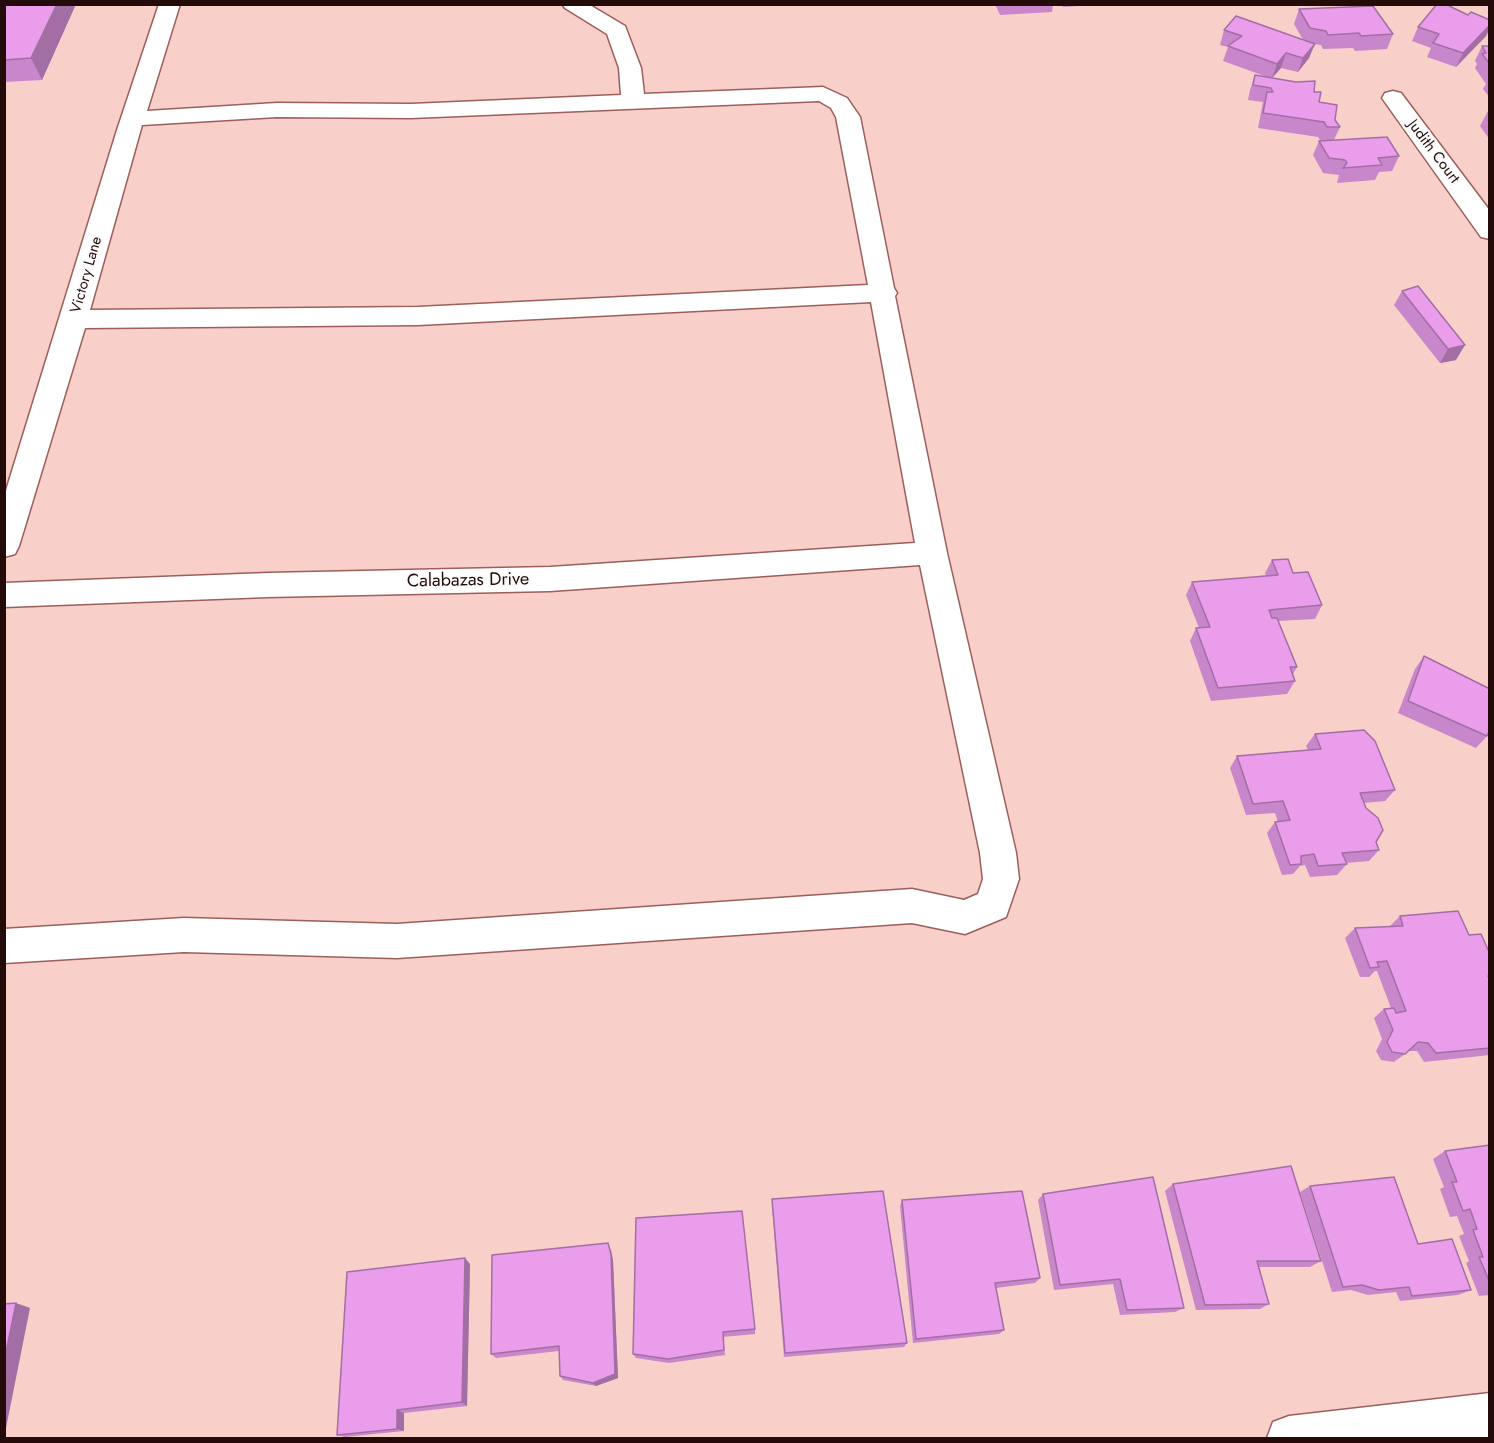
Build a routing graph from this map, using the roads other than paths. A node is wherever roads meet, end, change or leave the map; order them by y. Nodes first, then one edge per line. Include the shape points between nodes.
1 (170, 4) edge
2 (572, 4) edge
3 (1393, 98) dead end
4 (633, 101) junction
5 (134, 119) junction
6 (1481, 205) edge
7 (1490, 231) edge
8 (884, 293) junction
9 (74, 319) junction
10 (4, 546) edge
11 (932, 553) junction
12 (4, 595) edge
13 (4, 946) edge
14 (1490, 1415) edge
15 (1289, 1438) edge

1 - 5 street, Victory Lane
2 - 4 street via 617,31 630,68
3 - 6 street, Judith Court
4 - 5 street via 411,111 277,110
4 - 8 street via 823,94 839,103 848,117
5 - 9 street, Victory Lane
6 - 7 street, Judith Court
8 - 9 street via 418,316
8 - 11 street
9 - 10 street, Victory Lane
11 - 12 street, Calabazas Drive via 550,579
11 - 13 street via 1001,879 993,905 965,917 912,906 397,941 184,935
14 - 15 street

